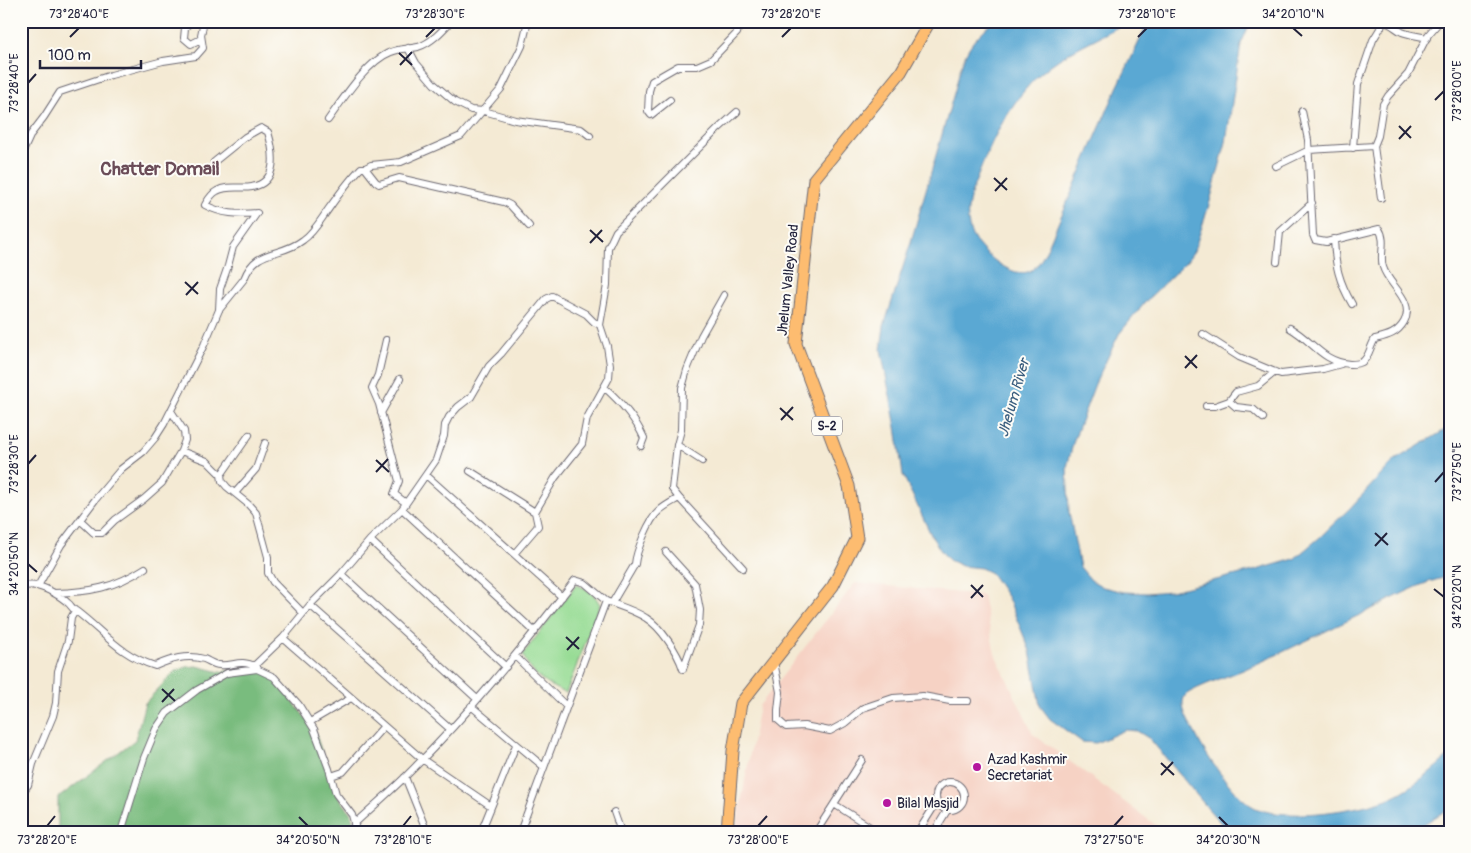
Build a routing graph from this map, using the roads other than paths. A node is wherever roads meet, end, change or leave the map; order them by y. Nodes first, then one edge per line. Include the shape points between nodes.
1 (191, 21) edge
2 (204, 21) edge
3 (451, 21) edge
4 (528, 21) edge
5 (740, 21) edge
6 (930, 21) edge
7 (1440, 21) edge
8 (1427, 38) junction
9 (201, 39) junction
10 (408, 48) junction
11 (670, 100) dead end
12 (484, 111) junction
13 (1302, 111) dead end
14 (737, 112) dead end
15 (328, 120) dead end
16 (590, 136) dead end
17 (1374, 146) junction
18 (1354, 148) junction
19 (1309, 150) junction
20 (21, 156) edge
21 (214, 162) dead end
22 (1276, 166) dead end
23 (365, 168) junction
24 (1381, 198) dead end
25 (1312, 203) junction
26 (529, 226) dead end
27 (1334, 239) junction
28 (1277, 262) dead end
29 (724, 294) dead end
30 (1352, 304) dead end
31 (219, 310) junction
32 (600, 325) junction
33 (1290, 328) dead end
34 (1203, 334) dead end
35 (386, 340) dead end
36 (1344, 363) junction
37 (1275, 372) junction
38 (400, 379) dead end
39 (604, 387) junction
40 (1229, 402) junction
41 (1206, 406) dead end
42 (171, 411) junction
43 (381, 412) junction
44 (1263, 418) dead end
45 (249, 435) dead end
46 (265, 443) dead end
47 (677, 445) junction
48 (640, 446) dead end
49 (181, 451) junction
50 (702, 461) dead end
51 (470, 471) dead end
52 (221, 475) junction
53 (426, 475) junction
54 (235, 493) junction
55 (679, 498) junction
56 (404, 506) junction
57 (535, 512) junction
58 (80, 520) junction
59 (370, 540) junction
60 (666, 552) dead end
61 (514, 554) junction
62 (145, 568) dead end
63 (743, 568) dead end
64 (341, 574) junction
65 (21, 586) edge
66 (38, 586) junction
67 (53, 593) junction
68 (562, 597) junction
69 (609, 602) junction
70 (310, 605) junction
71 (75, 611) junction
72 (303, 613) junction
73 (535, 632) junction
74 (283, 638) junction
75 (515, 656) junction
76 (774, 660) junction
77 (254, 666) junction
78 (506, 667) junction
79 (266, 674) junction
80 (351, 698) junction
81 (478, 699) junction
82 (968, 701) dead end
83 (471, 706) junction
84 (566, 706) junction
85 (310, 722) junction
86 (384, 726) junction
87 (450, 729) junction
88 (516, 745) junction
89 (422, 759) junction
90 (862, 760) dead end
91 (544, 767) junction
92 (331, 776) junction
93 (405, 777) junction
94 (21, 794) edge
95 (937, 802) junction
96 (834, 804) junction
97 (491, 806) junction
98 (948, 810) junction
99 (614, 812) dead end
100 (354, 824) junction
101 (121, 832) edge
102 (354, 832) edge
103 (427, 832) edge
104 (481, 832) edge
105 (520, 832) edge
106 (619, 832) edge
107 (726, 832) edge
108 (816, 832) edge
109 (878, 832) edge
110 (918, 832) edge
111 (934, 832) edge

1 - 9 street via 185,28 184,38 191,44
2 - 9 street
3 - 10 street via 440,34 417,47
4 - 12 street via 517,57 498,94
5 - 11 street via 737,33 711,60 697,66 678,66 652,81 648,111 651,115
6 - 76 highway, Jhelum Valley Road / S-2 via 901,72 814,179 796,344 849,486 857,538 833,586
7 - 8 street
8 - 17 street via 1408,74 1383,104
8 - 18 street via 1408,34 1384,22 1373,40 1358,84
9 - 20 street via 203,48 196,56 111,74 60,92 31,134
10 - 12 street via 416,63 455,102 471,110
10 - 15 street via 390,52 357,79
12 - 16 street via 515,120 581,129
12 - 23 street via 461,136 401,162
13 - 19 street
14 - 32 street via 616,231 608,248
17 - 18 street
17 - 24 street
18 - 19 street
19 - 22 street
19 - 25 street
21 - 31 street via 261,128 268,132 274,157 272,170 264,183 218,190 205,206 232,214 257,213 233,247 220,288
23 - 26 street via 380,184 399,178 504,202
23 - 31 street via 349,180 304,240 258,258
25 - 27 street via 1315,240 1326,242
25 - 28 street via 1280,232
27 - 30 street via 1336,267
27 - 36 street via 1379,229 1383,268 1405,302 1407,315 1392,334 1375,339 1363,362
29 - 47 street via 687,370 682,388 681,430
31 - 42 street
32 - 39 street via 610,365
32 - 53 street via 552,296 546,298 489,366 471,397 449,417 436,460
33 - 36 street via 1328,359
34 - 37 street via 1239,357
35 - 43 street via 372,388
36 - 37 street via 1323,369
37 - 40 street via 1258,386 1236,392
38 - 43 street
39 - 48 street via 637,423 644,438
39 - 57 street via 586,418 582,444 554,478
40 - 41 street
40 - 44 street via 1236,407 1253,409
42 - 49 street via 184,431
42 - 58 street via 155,438 121,469
43 - 56 street via 400,481 394,494
45 - 52 street
46 - 54 street via 256,469
47 - 50 street
47 - 55 street via 672,489
49 - 52 street via 207,461
49 - 58 street via 162,484 102,533 94,533
51 - 57 street
52 - 54 street via 222,481
53 - 56 street
53 - 61 street
54 - 72 street via 256,513 273,582
55 - 63 street
55 - 69 street via 658,511 635,564
56 - 59 street
56 - 73 street
57 - 61 street via 538,526
58 - 66 street via 61,545
59 - 64 street
59 - 78 street
60 - 69 street via 695,584 700,610 700,625 683,670 664,635 648,619
61 - 68 street
62 - 67 street via 112,586
64 - 70 street
64 - 81 street
65 - 66 street
66 - 67 street
67 - 71 street
68 - 69 street via 575,580 585,583
68 - 73 street
69 - 84 street
70 - 72 street
70 - 87 street
71 - 77 street via 124,652 145,663 155,666 173,658 187,657 219,666 240,662
71 - 94 street via 58,671 53,716 32,764 28,785
72 - 74 street
73 - 75 street
74 - 77 street
74 - 80 street
75 - 78 street
75 - 84 street
76 - 82 street via 780,692 778,720 786,727 804,726 830,731 863,708 893,698 924,696
76 - 107 highway, Jhelum Valley Road / S-2 via 741,702
77 - 79 street
78 - 81 street
79 - 85 street via 274,677
79 - 101 street via 256,669 227,673 167,713 156,729 144,758
80 - 85 street
80 - 86 street
81 - 83 street
83 - 87 street
83 - 88 street
84 - 91 street
85 - 92 street
86 - 89 street
86 - 92 street via 343,772
87 - 89 street
88 - 91 street
88 - 97 street
89 - 93 street
89 - 97 street
90 - 96 street
91 - 105 street
92 - 100 street via 336,794 352,815
93 - 100 street
93 - 103 street
95 - 98 street
95 - 98 street via 936,793 940,786 948,782 956,784 962,790 963,800
95 - 110 street
96 - 108 street
96 - 109 street
97 - 104 street
98 - 111 street
99 - 106 street
100 - 102 street

